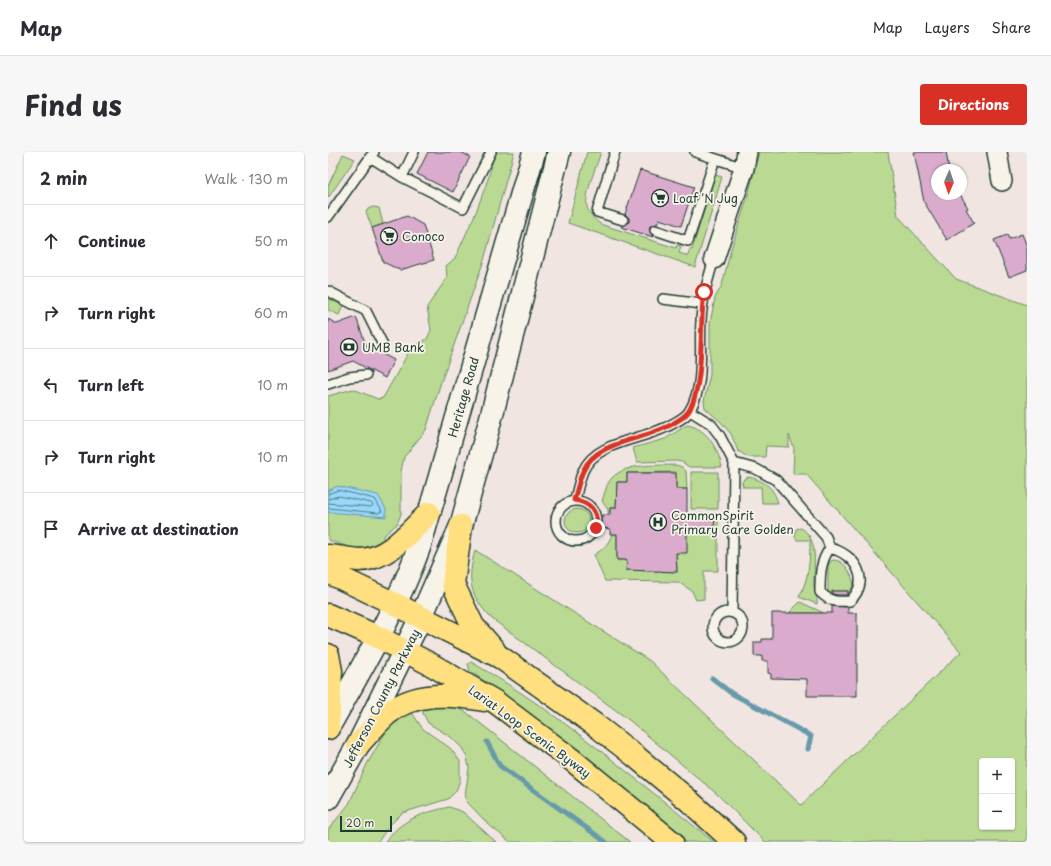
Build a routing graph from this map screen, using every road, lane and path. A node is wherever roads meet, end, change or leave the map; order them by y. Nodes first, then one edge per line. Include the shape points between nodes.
1 (414, 152) edge
2 (491, 152) edge
3 (534, 152) edge
4 (559, 152) edge
5 (615, 152) edge
6 (695, 152) edge
7 (997, 152) edge
8 (372, 154) edge
9 (715, 158) junction
10 (746, 160) edge
11 (402, 177) junction
12 (1002, 181) dead end
13 (328, 218) edge
14 (623, 220) dead end
15 (655, 230) dead end
16 (714, 259) joint
17 (328, 291) edge
18 (663, 299) dead end
19 (702, 304) junction
20 (382, 343) dead end
21 (366, 375) dead end
22 (328, 384) edge
23 (690, 411) junction
24 (734, 464) junction
25 (574, 500) junction
26 (429, 513) junction
27 (461, 526) junction
28 (830, 548) junction
29 (328, 556) edge
30 (328, 572) edge
31 (395, 604) junction
32 (732, 612) dead end
33 (328, 615) edge
34 (421, 617) junction
35 (378, 636) junction
36 (405, 650) junction
37 (328, 655) edge
38 (500, 658) junction
39 (494, 701) junction
40 (328, 728) edge
41 (358, 745) junction
42 (328, 798) edge
43 (672, 842) edge
44 (734, 842) edge

1 - 11 lane
2 - 11 lane via 464,208
3 - 26 main road, Heritage Road
4 - 27 main road
5 - 14 lane via 597,212
6 - 9 lane
7 - 12 street
8 - 11 lane
8 - 13 lane
9 - 10 lane
9 - 15 lane via 688,241
10 - 16 street
16 - 19 lane
17 - 20 lane via 366,311
18 - 19 lane
19 - 23 lane via 700,375
21 - 22 lane
23 - 24 lane via 711,424
23 - 25 lane via 666,429 601,450 583,470
24 - 28 lane via 756,468 776,480 826,537
24 - 32 lane
25 - 25 lane via 559,511 556,524 567,539 580,541 592,534 597,521 593,509 581,501
26 - 29 highway via 383,554 360,560
26 - 31 main road, Heritage Road via 409,576
27 - 34 main road
27 - 38 highway via 453,584 473,626
28 - 28 lane via 820,568 820,592 834,602 850,601 862,584 859,572 850,559 840,551
30 - 31 highway
31 - 34 highway
31 - 35 main road, Heritage Road
33 - 35 highway, Lariat Loop Scenic Byway
34 - 36 main road, Jefferson County Parkway
34 - 38 highway
35 - 36 highway, Lariat Loop Scenic Byway
35 - 40 main road
36 - 39 highway, Lariat Loop Scenic Byway
36 - 41 main road, Jefferson County Parkway
37 - 40 highway via 331,671
38 - 44 highway via 635,756
39 - 41 highway via 457,695 414,699 387,714
39 - 43 highway, Lariat Loop Scenic Byway via 571,759
41 - 42 main road, Jefferson County Parkway

